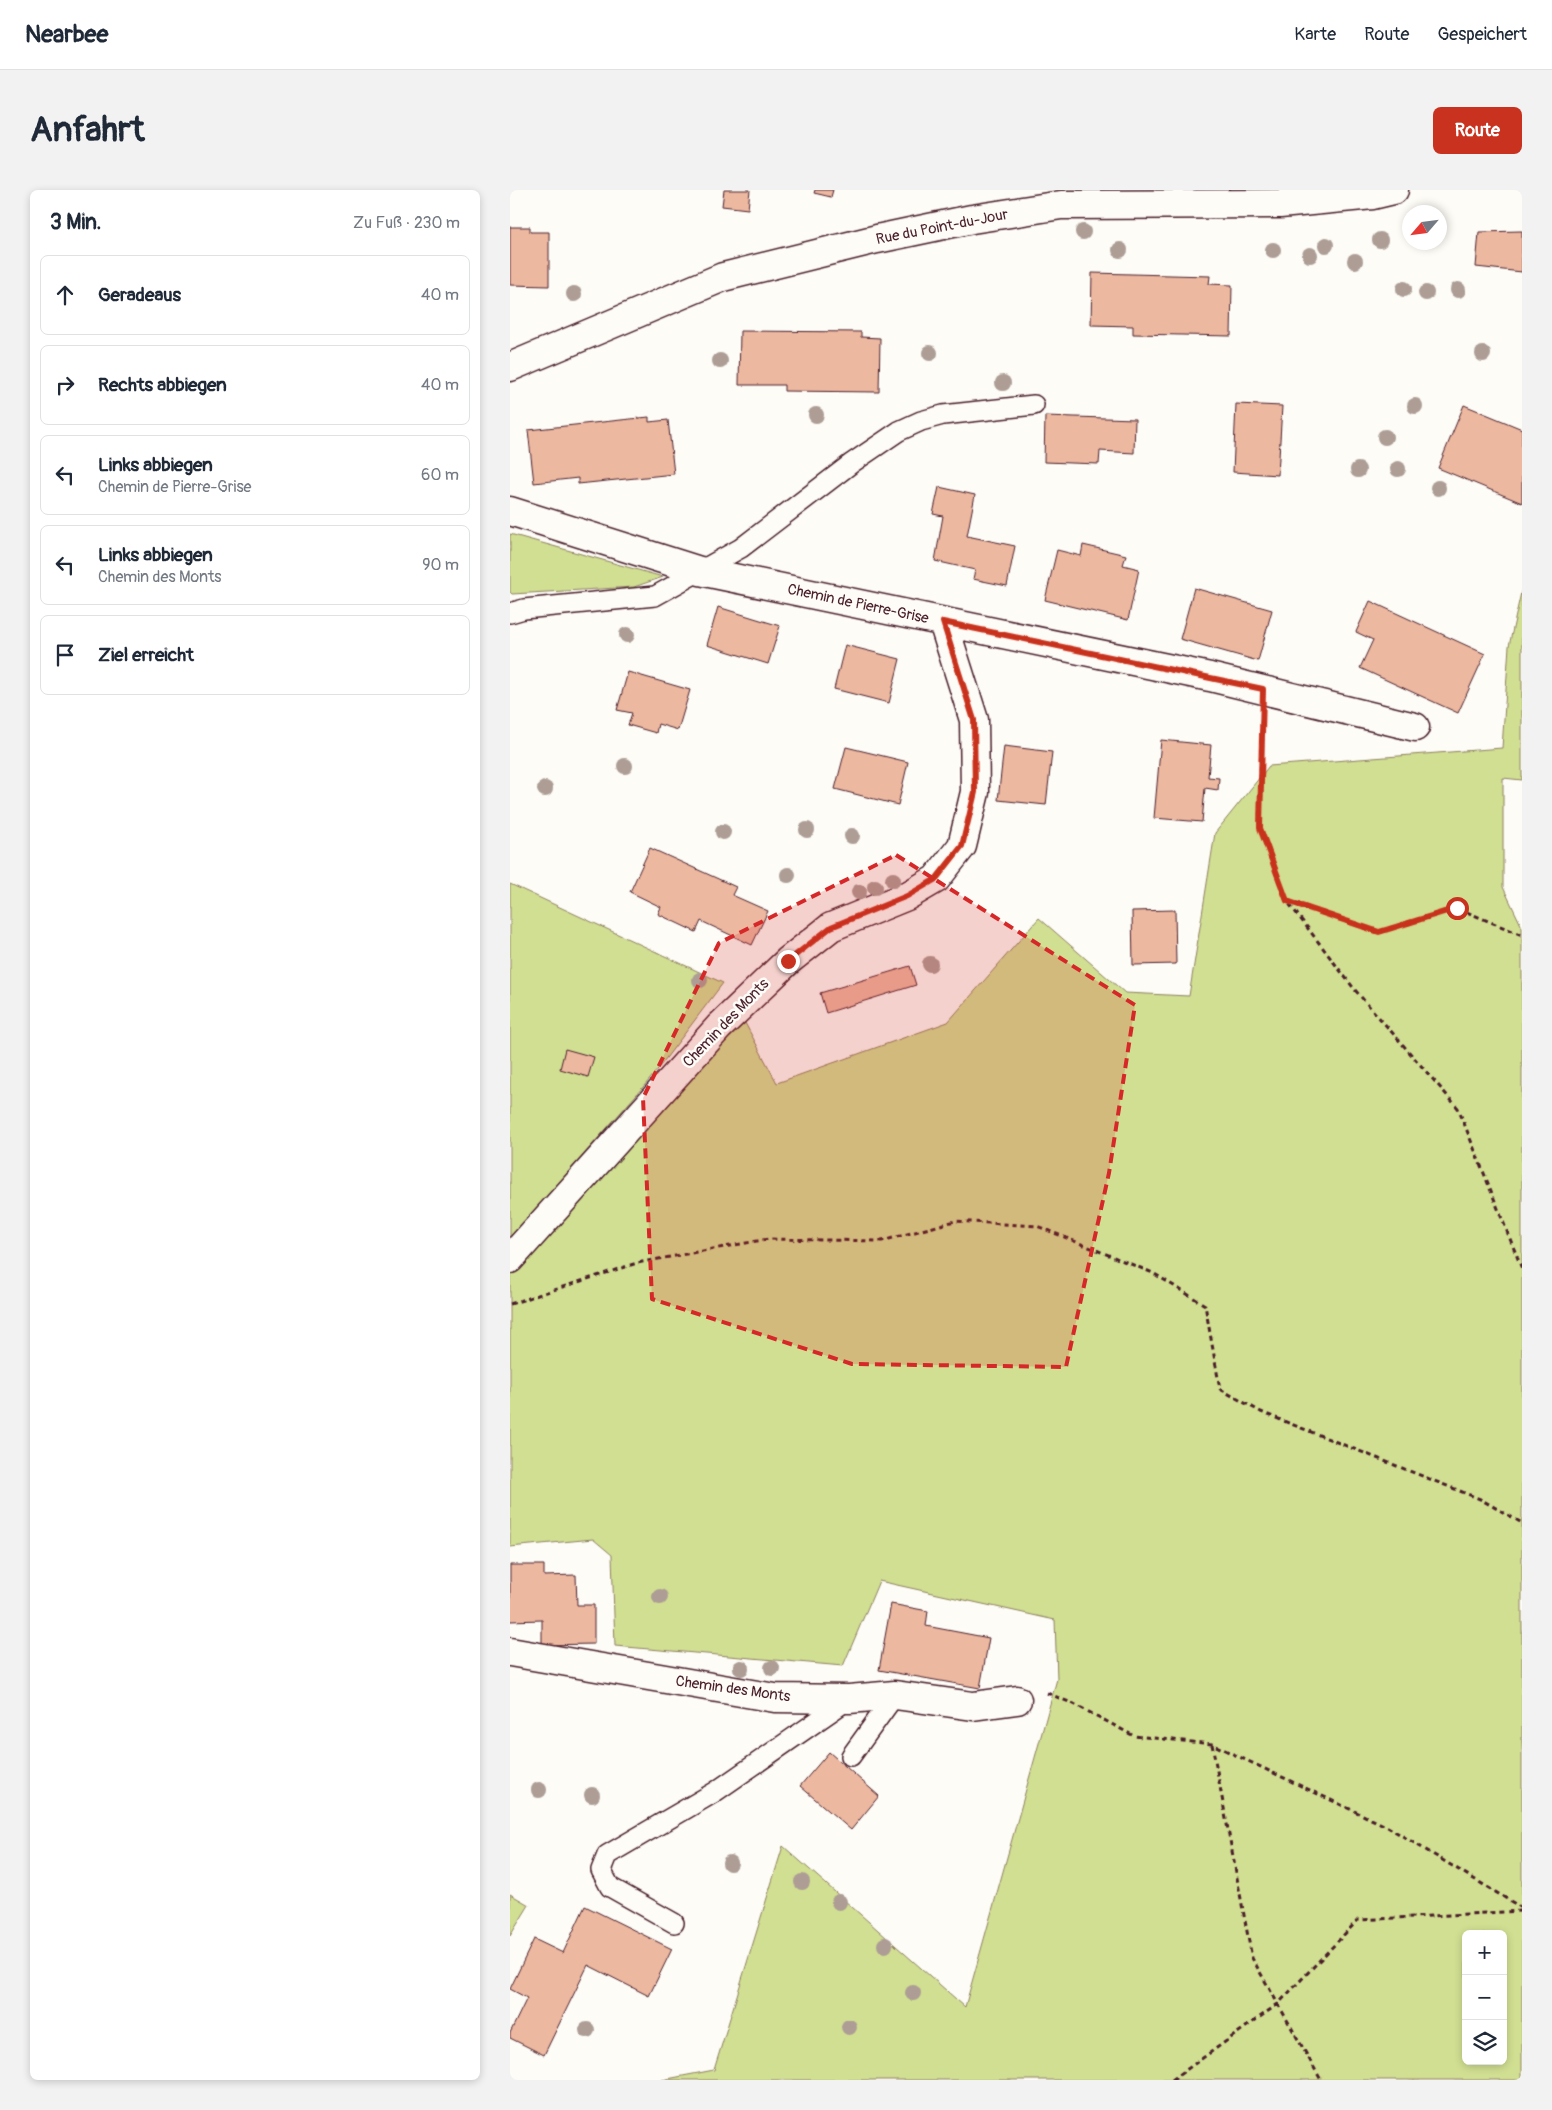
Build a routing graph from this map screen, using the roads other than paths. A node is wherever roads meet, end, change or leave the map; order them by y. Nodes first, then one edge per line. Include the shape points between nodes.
1 (1394, 190) edge
2 (510, 367) edge
3 (1034, 405) dead end
4 (510, 511) edge
5 (700, 571) junction
6 (510, 613) edge
7 (943, 622) junction
8 (1415, 727) dead end
9 (510, 1259) edge
10 (510, 1652) edge
11 (895, 1695) junction
12 (849, 1700) junction
13 (1017, 1700) road end
14 (851, 1756) dead end
15 (674, 1923) dead end

1 - 2 street, Rue du Point-du-Jour via 1280,204 1061,205 972,219 723,277
3 - 5 lane via 943,415 899,431 741,548
4 - 5 street, Chemin de Pierre-Grise
5 - 6 lane via 655,596
5 - 7 street, Chemin de Pierre-Grise
7 - 8 street, Chemin de Pierre-Grise via 1263,689
7 - 9 street, Chemin des Monts via 974,720 975,792 962,846 936,879 907,896 831,927 788,961 719,1028
10 - 12 street, Chemin des Monts via 775,1698
11 - 12 street, Chemin des Monts
11 - 13 street, Chemin des Monts via 973,1706
11 - 14 lane
12 - 15 lane via 715,1792 607,1855 601,1870 610,1887

